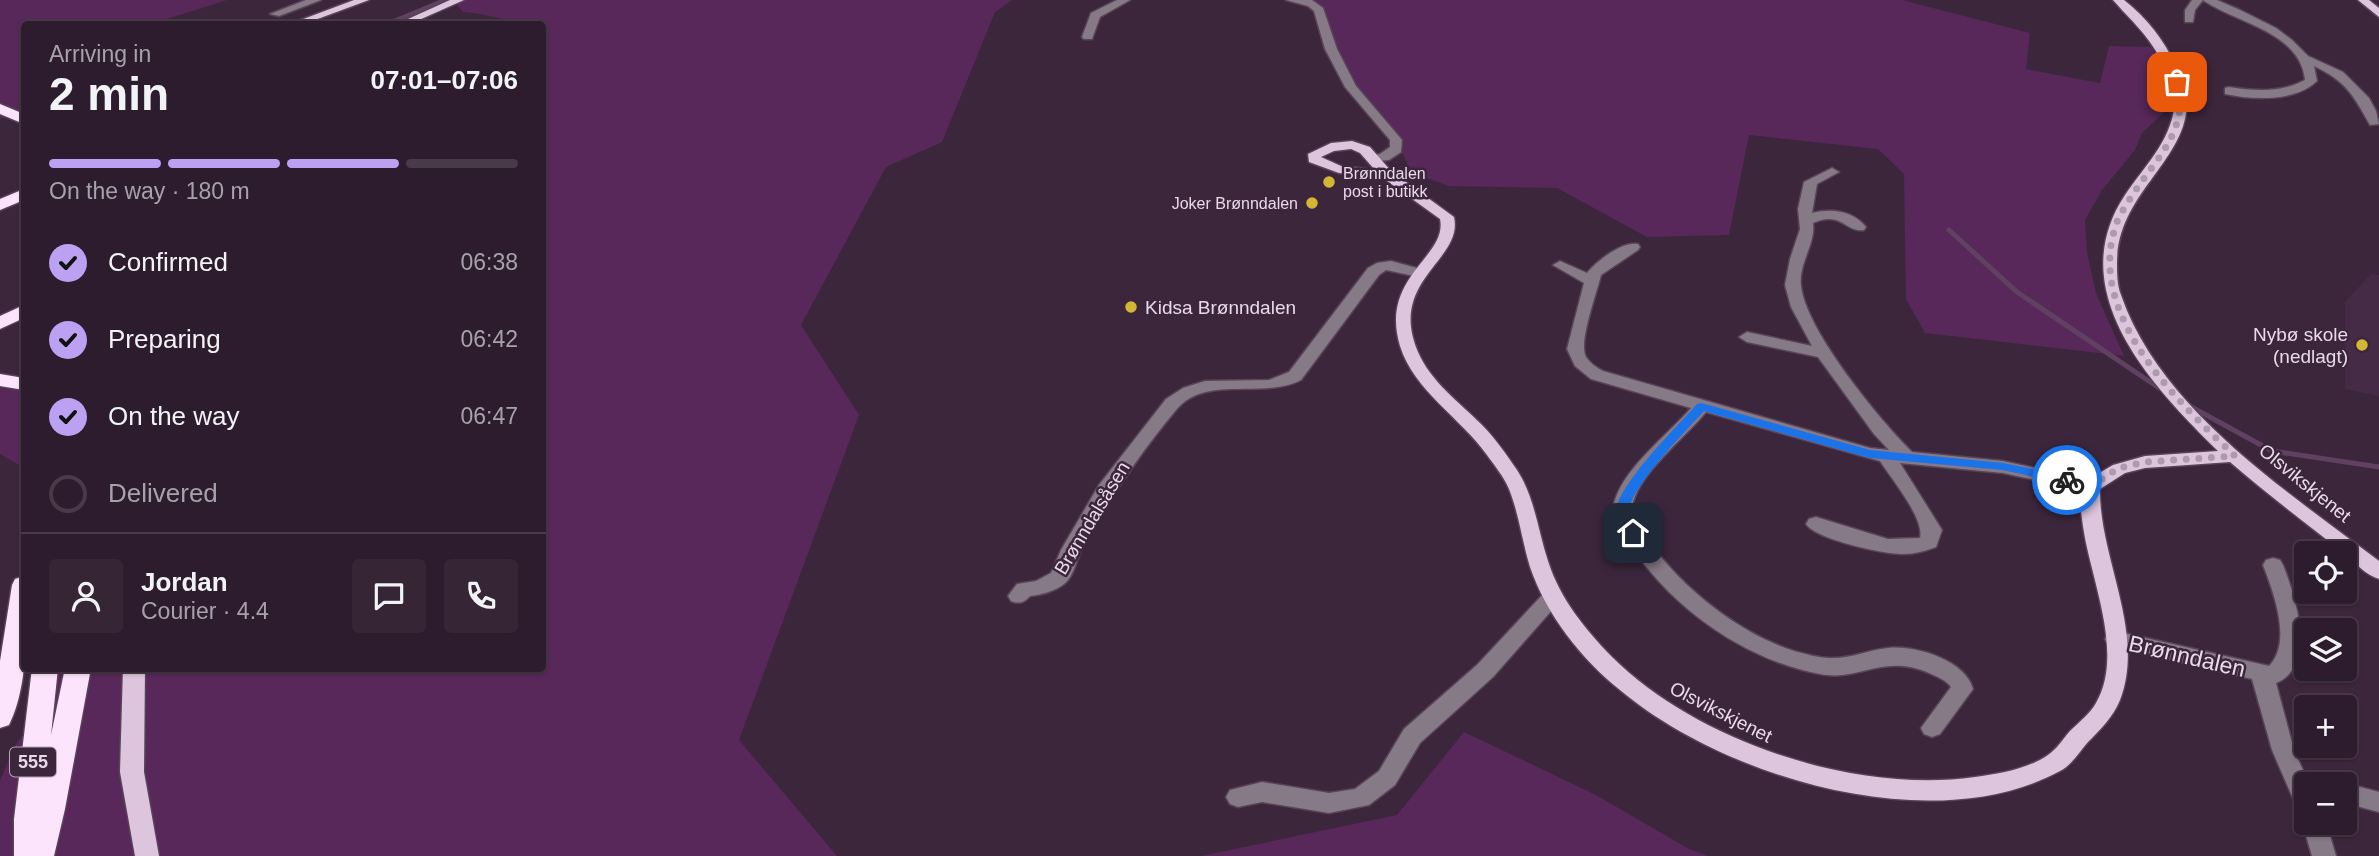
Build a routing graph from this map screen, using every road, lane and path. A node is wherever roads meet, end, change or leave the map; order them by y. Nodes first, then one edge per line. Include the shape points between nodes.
1 (316, 0) edge
2 (364, 0) edge
3 (459, 0) edge
4 (468, 0) edge
5 (1125, 0) edge
6 (1291, 0) edge
7 (2118, 0) edge
8 (2198, 0) edge
9 (2208, 0) edge
10 (2361, 1) edge
11 (275, 14) dead end
12 (2379, 14) edge
13 (2189, 20) dead end
14 (304, 21) edge
15 (409, 21) edge
16 (422, 21) edge
17 (1088, 37) dead end
18 (2305, 59) junction
19 (2229, 91) dead end
20 (12, 114) edge
21 (2374, 122) dead end
22 (21, 130) edge
23 (1373, 159) junction
24 (1832, 172) dead end
25 (1386, 174) junction
26 (21, 181) edge
27 (0, 191) edge
28 (21, 195) edge
29 (0, 205) edge
30 (1808, 220) junction
31 (1859, 227) dead end
32 (1633, 247) dead end
33 (1560, 265) dead end
34 (1419, 273) junction
35 (1591, 281) junction
36 (21, 312) edge
37 (0, 323) edge
38 (1747, 337) dead end
39 (1824, 353) junction
40 (0, 380) edge
41 (21, 384) edge
42 (1701, 407) junction
43 (2235, 456) junction
44 (1897, 457) junction
45 (2091, 486) junction
46 (1816, 524) dead end
47 (2273, 565) dead end
48 (2379, 572) edge
49 (1018, 596) dead end
50 (1553, 596) junction
51 (21, 605) edge
52 (2115, 639) junction
53 (45, 672) edge
54 (77, 672) edge
55 (133, 672) edge
56 (2260, 673) junction
57 (0, 717) edge
58 (1932, 728) dead end
59 (2299, 772) edge
60 (2357, 796) edge
61 (1238, 797) dead end
62 (2379, 802) edge
63 (2318, 835) edge
64 (29, 856) edge
65 (39, 856) edge
66 (147, 856) edge
67 (2324, 856) edge

1 - 11 street
2 - 14 main road
3 - 15 main road
4 - 16 main road
5 - 17 street via 1095,15
6 - 23 street via 1311,3 1319,10 1331,49 1351,87 1396,140 1393,152
7 - 43 main road, Olsvikskjenet via 2162,46 2181,94 2175,131 2115,227 2110,258 2112,293 2132,335 2167,386
8 - 13 street
9 - 18 street via 2260,22
10 - 12 main road
18 - 19 street via 2312,77 2303,87 2262,94
18 - 21 street via 2327,67 2359,92
20 - 22 highway via 12,122
23 - 25 main road, Olsvikskjenet
23 - 25 main road, Olsvikskjenet via 1352,145 1318,150 1314,159 1365,174
24 - 30 street via 1811,182 1805,209
25 - 34 main road, Olsvikskjenet via 1437,207 1450,223 1442,243
26 - 27 highway
28 - 29 highway
30 - 31 street via 1832,215
30 - 39 street via 1793,285 1799,307
32 - 35 street via 1601,266
33 - 35 street
34 - 49 street, Brønndalsåsen via 1378,268 1295,376 1270,384 1216,383 1184,392 1106,489 1059,578 1039,588 1024,589
34 - 50 main road, Olsvikskjenet via 1405,307 1408,348 1433,385 1493,449 1519,489 1532,542
35 - 42 street via 1575,344 1582,363 1597,374
36 - 37 highway
38 - 39 street
39 - 44 street
40 - 41 highway
42 - 44 street
42 - 58 street via 1635,482 1624,504 1623,516 1643,551 1706,611 1753,642 1823,666 1892,656 1920,660 1950,673 1962,690
43 - 45 main road, Olsvikskjenet via 2145,462 2119,468
43 - 48 main road, Olsvikskjenet
44 - 45 street via 2003,467
44 - 46 street via 1932,530 1929,541 1917,548 1902,548 1853,538
45 - 52 main road, Olsvikskjenet via 2093,522
47 - 56 street, Brønndalen via 2289,617 2288,652 2279,671
50 - 52 main road, Olsvikskjenet via 1580,635 1648,700 1759,759 1845,784 1947,791 2006,783 2054,763 2100,716 2110,697
50 - 61 street via 1485,671 1412,736 1387,778 1361,798 1329,803 1262,792
51 - 57 highway
52 - 56 street, Brønndalen
53 - 64 highway, 555 via 29,806
54 - 65 highway, 555 via 53,811
55 - 66 main road via 132,772
56 - 59 street, Brønndalen via 2283,750
60 - 62 street
63 - 67 street

